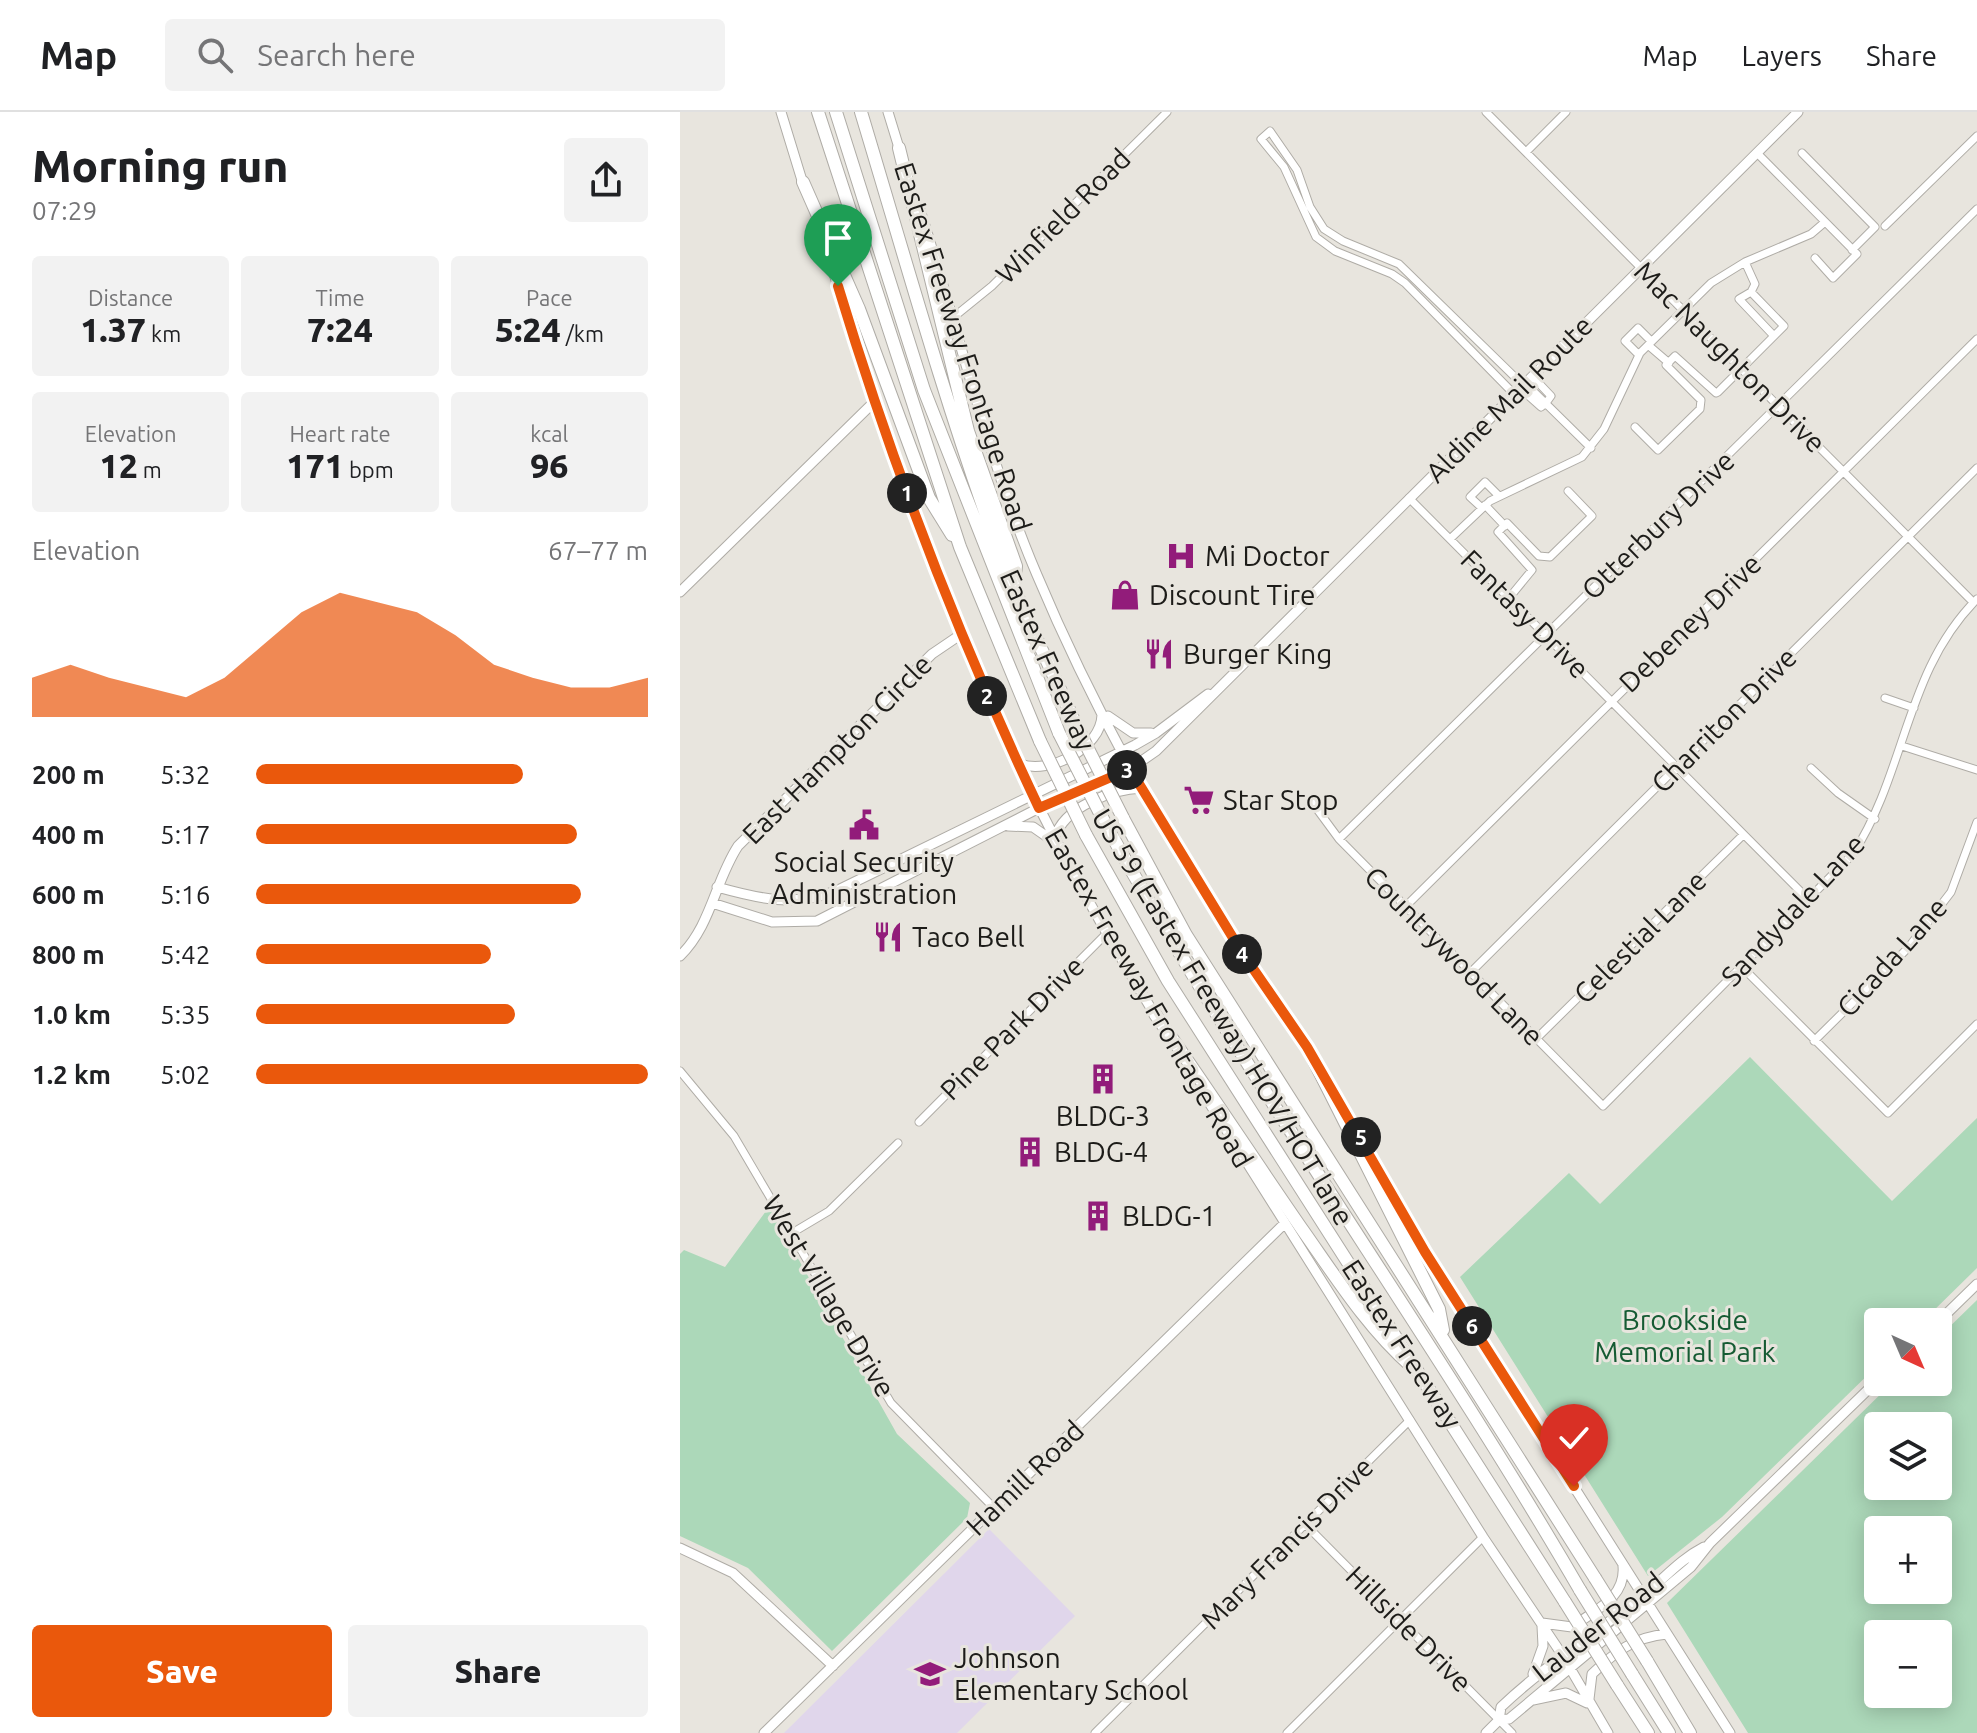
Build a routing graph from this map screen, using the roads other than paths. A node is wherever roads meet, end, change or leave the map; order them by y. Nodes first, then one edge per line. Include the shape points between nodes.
1 (781, 112) edge
2 (818, 112) edge
3 (836, 112) edge
4 (861, 112) edge
5 (888, 112) edge
6 (1167, 112) edge
7 (1486, 112) edge
8 (1566, 112) edge
9 (1798, 112) edge
10 (1977, 136) edge
11 (899, 148) junction
12 (1526, 152) junction
13 (1757, 153) junction
14 (1802, 153) dead end
15 (803, 182) junction
16 (1977, 209) edge
17 (1825, 222) junction
18 (1885, 226) dead end
19 (1324, 229) junction
20 (1316, 237) junction
21 (1852, 250) junction
22 (1815, 258) dead end
23 (1745, 262) junction
24 (1641, 267) junction
25 (1412, 275) junction
26 (1405, 283) junction
27 (1751, 292) junction
28 (1683, 310) junction
29 (955, 316) junction
30 (1774, 336) junction
31 (1977, 339) edge
32 (1649, 343) junction
33 (1639, 355) junction
34 (1669, 363) junction
35 (1741, 369) junction
36 (1524, 386) junction
37 (1710, 390) junction
38 (1701, 400) junction
39 (873, 403) junction
40 (1546, 403) junction
41 (1778, 407) junction
42 (1635, 427) dead end
43 (1591, 448) junction
44 (1977, 468) edge
45 (1844, 472) junction
46 (1568, 491) dead end
47 (1499, 496) junction
48 (1409, 498) junction
49 (1484, 507) junction
50 (1505, 526) junction
51 (1908, 536) junction
52 (1450, 539) junction
53 (960, 547) junction
54 (1539, 556) junction
55 (1530, 565) junction
56 (1014, 589) junction
57 (680, 592) edge
58 (1509, 598) junction
59 (1975, 601) edge
60 (1546, 634) junction
61 (960, 635) junction
62 (1219, 686) junction
63 (1885, 698) dead end
64 (1611, 700) junction
65 (1914, 708) junction
66 (1103, 711) junction
67 (1156, 733) junction
68 (1902, 746) junction
69 (1122, 752) junction
70 (1020, 764) junction
71 (1677, 766) junction
72 (1811, 768) dead end
73 (1130, 769) junction
74 (1977, 770) edge
75 (1142, 788) junction
76 (1032, 793) junction
77 (1311, 801) dead end
78 (1039, 808) junction
79 (1875, 819) junction
80 (1977, 822) edge
81 (1005, 825) junction
82 (966, 827) junction
83 (1743, 835) junction
84 (1339, 839) junction
85 (972, 842) junction
86 (1057, 842) junction
87 (874, 875) junction
88 (717, 887) junction
89 (881, 889) junction
90 (1810, 901) junction
91 (776, 902) junction
92 (712, 903) junction
93 (1405, 907) junction
94 (772, 922) junction
95 (1106, 934) junction
96 (680, 956) edge
97 (1742, 967) junction
98 (1471, 972) junction
99 (1155, 1014) junction
100 (1977, 1024) edge
101 (1537, 1038) junction
102 (1814, 1041) junction
103 (1307, 1047) junction
104 (680, 1071) edge
105 (1603, 1106) joint
106 (919, 1122) dead end
107 (898, 1143) dead end
108 (1285, 1223) junction
109 (792, 1233) junction
110 (1977, 1284) edge
111 (1952, 1308) edge
112 (1444, 1337) junction
113 (1424, 1377) junction
114 (1864, 1394) edge
115 (1410, 1420) junction
116 (994, 1508) junction
117 (1306, 1525) junction
118 (1483, 1537) junction
119 (680, 1548) edge
120 (1623, 1564) junction
121 (1646, 1600) junction
122 (1401, 1621) junction
123 (1542, 1623) junction
124 (1667, 1634) junction
125 (1563, 1656) junction
126 (833, 1666) junction
127 (1570, 1669) junction
128 (1530, 1679) junction
129 (1530, 1701) junction
130 (1590, 1704) junction
131 (1499, 1720) junction
132 (764, 1733) edge
133 (1095, 1733) edge
134 (1287, 1733) edge
135 (1486, 1733) edge
136 (1512, 1733) edge
137 (1608, 1733) edge
138 (1648, 1733) edge
139 (1669, 1733) edge
140 (1690, 1733) edge
141 (1730, 1733) edge

1 - 15 main road, Eastex Freeway Frontage Road
2 - 53 highway, Eastex Freeway
3 - 139 highway, US 59 (Eastex Freeway) HOV/HOT lane, bridge via 924,390 1059,733 1106,825 1250,1073 1529,1502
4 - 56 highway, Eastex Freeway via 938,372
5 - 11 main road, Eastex Freeway Frontage Road
6 - 29 street, Winfield Road via 992,286
7 - 12 street, Mac Naughton Drive
8 - 12 street
9 - 13 main road, Aldine Mail Route
10 - 18 street
11 - 29 main road, Eastex Freeway Frontage Road
11 - 56 highway via 968,431 1016,566
12 - 24 street, Mac Naughton Drive
13 - 17 street
13 - 24 main road, Aldine Mail Route
14 - 21 street via 1875,227
15 - 39 main road, Eastex Freeway Frontage Road
15 - 53 highway via 859,309 929,498
16 - 41 street, Otterbury Drive
17 - 21 street
17 - 23 street via 1811,234
19 - 20 street
19 - 20 street via 1288,154 1270,131 1261,139 1284,167
19 - 25 street
20 - 26 street
21 - 22 street via 1857,254 1833,278
23 - 27 street via 1755,284
23 - 28 street via 1719,277
24 - 28 street, Mac Naughton Drive
24 - 36 main road, Aldine Mail Route
25 - 26 street
25 - 36 street
26 - 36 street
27 - 30 street via 1784,326
27 - 30 street via 1739,299
28 - 32 street
28 - 35 street, Mac Naughton Drive
29 - 66 main road, Eastex Freeway Frontage Road via 992,457 1017,524
30 - 35 street
31 - 45 street, Debeney Drive
32 - 33 street
32 - 33 street via 1638,328 1625,341
32 - 34 street
33 - 43 street
34 - 37 street via 1675,356
34 - 38 street
35 - 37 street via 1718,392
35 - 41 street, Mac Naughton Drive
36 - 40 street via 1541,407
36 - 40 street via 1551,396
36 - 48 main road, Aldine Mail Route
37 - 38 street
38 - 42 street via 1700,409 1658,450
39 - 57 main road
39 - 61 main road, Eastex Freeway Frontage Road
40 - 43 street
41 - 45 street, Mac Naughton Drive
41 - 60 street, Otterbury Drive
43 - 47 street via 1577,460
44 - 51 street, Charriton Drive
45 - 51 street, Mac Naughton Drive
45 - 64 street, Debeney Drive
46 - 54 street via 1592,516 1553,555
47 - 49 street
47 - 49 street via 1485,482 1470,497
48 - 52 street, Fantasy Drive
48 - 62 main road, Aldine Mail Route
49 - 50 street
49 - 52 street
50 - 54 street
50 - 55 street via 1498,532
51 - 59 street, Mac Naughton Drive
51 - 71 street, Charriton Drive
52 - 58 street, Fantasy Drive
53 - 113 highway, Eastex Freeway, bridge via 1040,741 1086,835 1168,981
54 - 55 street
55 - 58 street via 1530,576
56 - 112 highway, Eastex Freeway, bridge via 1075,723 1186,935
58 - 60 street, Fantasy Drive
59 - 65 street, Sandydale Lane via 1948,629 1924,673
60 - 64 street, Fantasy Drive
60 - 84 street, Otterbury Drive
61 - 70 main road, Eastex Freeway Frontage Road
61 - 88 main road, East Hampton Circle via 932,654 738,846
62 - 67 main road, Aldine Mail Route
62 - 73 main road, Aldine Mail Route via 1177,732
63 - 65 street
64 - 71 street, Fantasy Drive
64 - 93 street, Debeney Drive
65 - 68 street, Sandydale Lane
66 - 67 main road via 1133,733
66 - 69 main road, Eastex Freeway Frontage Road
66 - 70 main road via 1097,737 1080,750 1055,763
67 - 69 main road, Aldine Mail Route
68 - 74 street
68 - 79 street, Sandydale Lane
69 - 73 main road, Eastex Freeway Frontage Road
69 - 76 main road, Aldine Mail Route
70 - 76 main road, Eastex Freeway Frontage Road
71 - 83 street, Fantasy Drive
71 - 98 street, Charriton Drive
72 - 79 street
73 - 75 main road, Eastex Freeway Frontage Road
73 - 78 main road, Aldine Mail Route
75 - 86 main road via 1081,808 1059,824
75 - 103 main road, Eastex Freeway Frontage Road via 1241,951
76 - 78 main road, Eastex Freeway Frontage Road
76 - 82 main road, Aldine Mail Route
77 - 84 street, Countrywood Lane
78 - 81 main road, Aldine Mail Route
78 - 86 main road, Eastex Freeway Frontage Road
79 - 90 street, Sandydale Lane via 1853,854
80 - 102 street, Cicada Lane via 1951,892 1908,948
81 - 85 main road, Aldine Mail Route
81 - 86 main road via 1033,827
82 - 85 main road
82 - 87 main road, Aldine Mail Route
83 - 90 street, Fantasy Drive
83 - 101 street, Celestial Lane
84 - 93 street, Countrywood Lane
85 - 89 main road, Aldine Mail Route
86 - 95 main road, Eastex Freeway Frontage Road
87 - 89 main road
87 - 91 main road, Aldine Mail Route via 813,900
88 - 91 main road, Aldine Mail Route
88 - 92 main road, East Hampton Circle
89 - 94 main road, Aldine Mail Route via 817,921
90 - 97 street, Sandydale Lane
91 - 94 main road
92 - 94 main road, Aldine Mail Route
92 - 96 main road, East Hampton Circle
93 - 98 street, Countrywood Lane
95 - 99 main road, Eastex Freeway Frontage Road
95 - 106 street, Pine Park Drive
97 - 102 street
97 - 105 street, Sandydale Lane
98 - 101 street, Countrywood Lane
99 - 108 main road, Eastex Freeway Frontage Road
99 - 113 highway via 1342,1287 1385,1343
100 - 102 street via 1888,1113
101 - 105 street, Countrywood Lane
103 - 112 highway via 1439,1309
103 - 120 main road, Eastex Freeway Frontage Road via 1425,1252
104 - 109 street, West Village Drive via 718,1113
107 - 109 street via 829,1211
108 - 115 main road, Eastex Freeway Frontage Road
108 - 116 main road, Hamill Road
109 - 116 street, West Village Drive via 891,1403
110 - 111 main road
112 - 140 highway, Eastex Freeway, bridge
113 - 138 highway, Eastex Freeway, bridge
114 - 121 main road, Lauder Road via 1710,1543 1687,1555
115 - 117 street, Mary Francis Drive
115 - 118 main road, Eastex Freeway Frontage Road
116 - 126 main road, Hamill Road
117 - 122 street, Hillside Drive
117 - 133 street, Mary Francis Drive
118 - 122 street
118 - 123 main road, Eastex Freeway Frontage Road
119 - 126 main road via 733,1573
120 - 121 main road, Eastex Freeway Frontage Road
120 - 123 main road via 1624,1581 1617,1594 1572,1627
121 - 124 main road, Eastex Freeway Frontage Road
121 - 125 main road, Lauder Road
121 - 127 main road, Lauder Road
122 - 131 street, Hillside Drive
122 - 134 street
123 - 125 main road, Eastex Freeway Frontage Road
123 - 128 main road via 1541,1657
124 - 130 main road via 1637,1639 1608,1659 1592,1674
124 - 141 main road, Eastex Freeway Frontage Road
125 - 127 main road, Eastex Freeway Frontage Road
125 - 128 main road, Lauder Road
126 - 132 main road, Hamill Road
127 - 129 main road, Lauder Road
127 - 130 main road, Eastex Freeway Frontage Road
128 - 131 main road, Lauder Road via 1501,1707
129 - 130 main road via 1566,1693
129 - 131 main road, Lauder Road via 1509,1719
130 - 137 main road, Eastex Freeway Frontage Road
131 - 135 main road, Lauder Road
131 - 136 street, Hillside Drive

